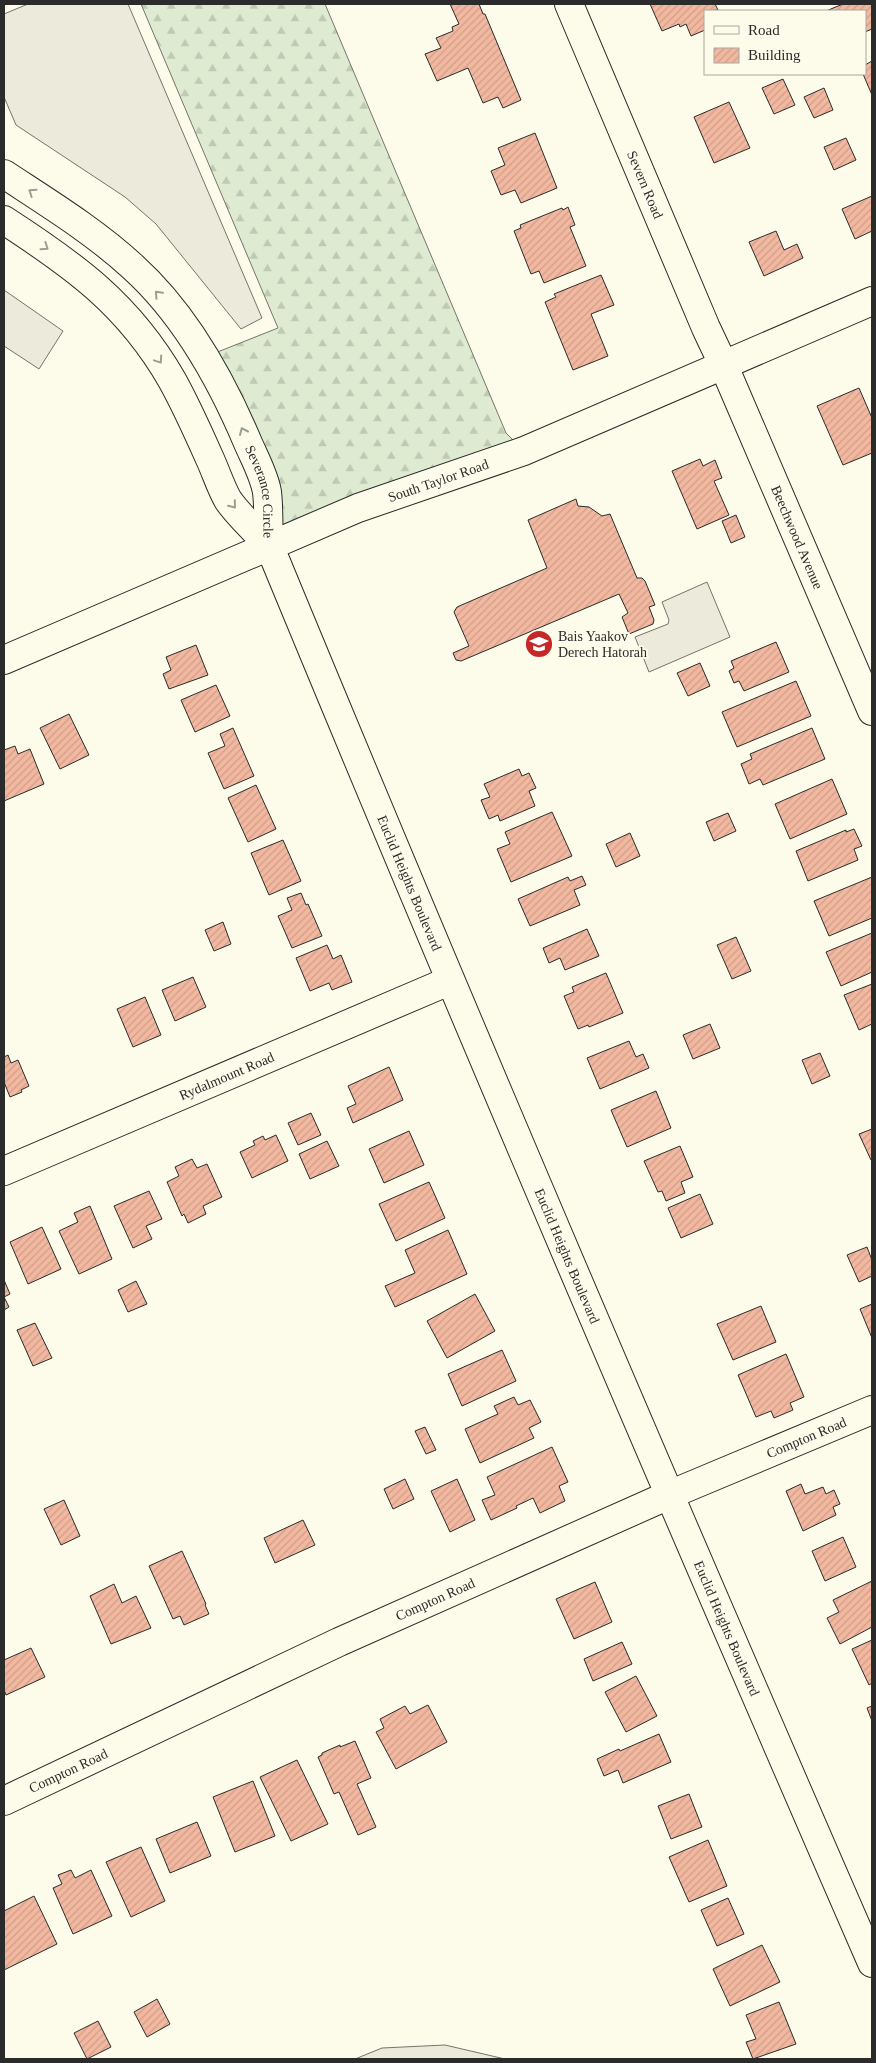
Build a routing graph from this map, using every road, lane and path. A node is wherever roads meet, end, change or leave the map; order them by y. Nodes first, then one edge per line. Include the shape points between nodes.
1 (569, 4) edge
2 (4, 174) edge
3 (4, 220) edge
4 (872, 301) edge
5 (723, 364) junction
6 (269, 545) junction
7 (4, 660) edge
8 (872, 711) edge
9 (449, 981) junction
10 (4, 1170) edge
11 (872, 1410) edge
12 (669, 1495) junction
13 (4, 1801) edge
14 (872, 1963) edge

1 - 5 street, Severn Road
6 -> 2 street, Severance Circle via 262,474 206,357 172,309 134,268 94,234
3 -> 6 street, Severance Circle via 84,275 114,302 145,340 193,419 230,502
4 - 5 street, South Taylor Road
5 - 6 street, South Taylor Road via 524,451 358,508
5 - 8 street, Beechwood Avenue
6 - 7 street, South Taylor Road
6 - 9 street, Euclid Heights Boulevard
9 - 10 street, Rydalmount Road
9 - 12 street, Euclid Heights Boulevard
11 - 12 street, Compton Road
12 - 13 street, Compton Road via 339,1642
12 - 14 street, Euclid Heights Boulevard

